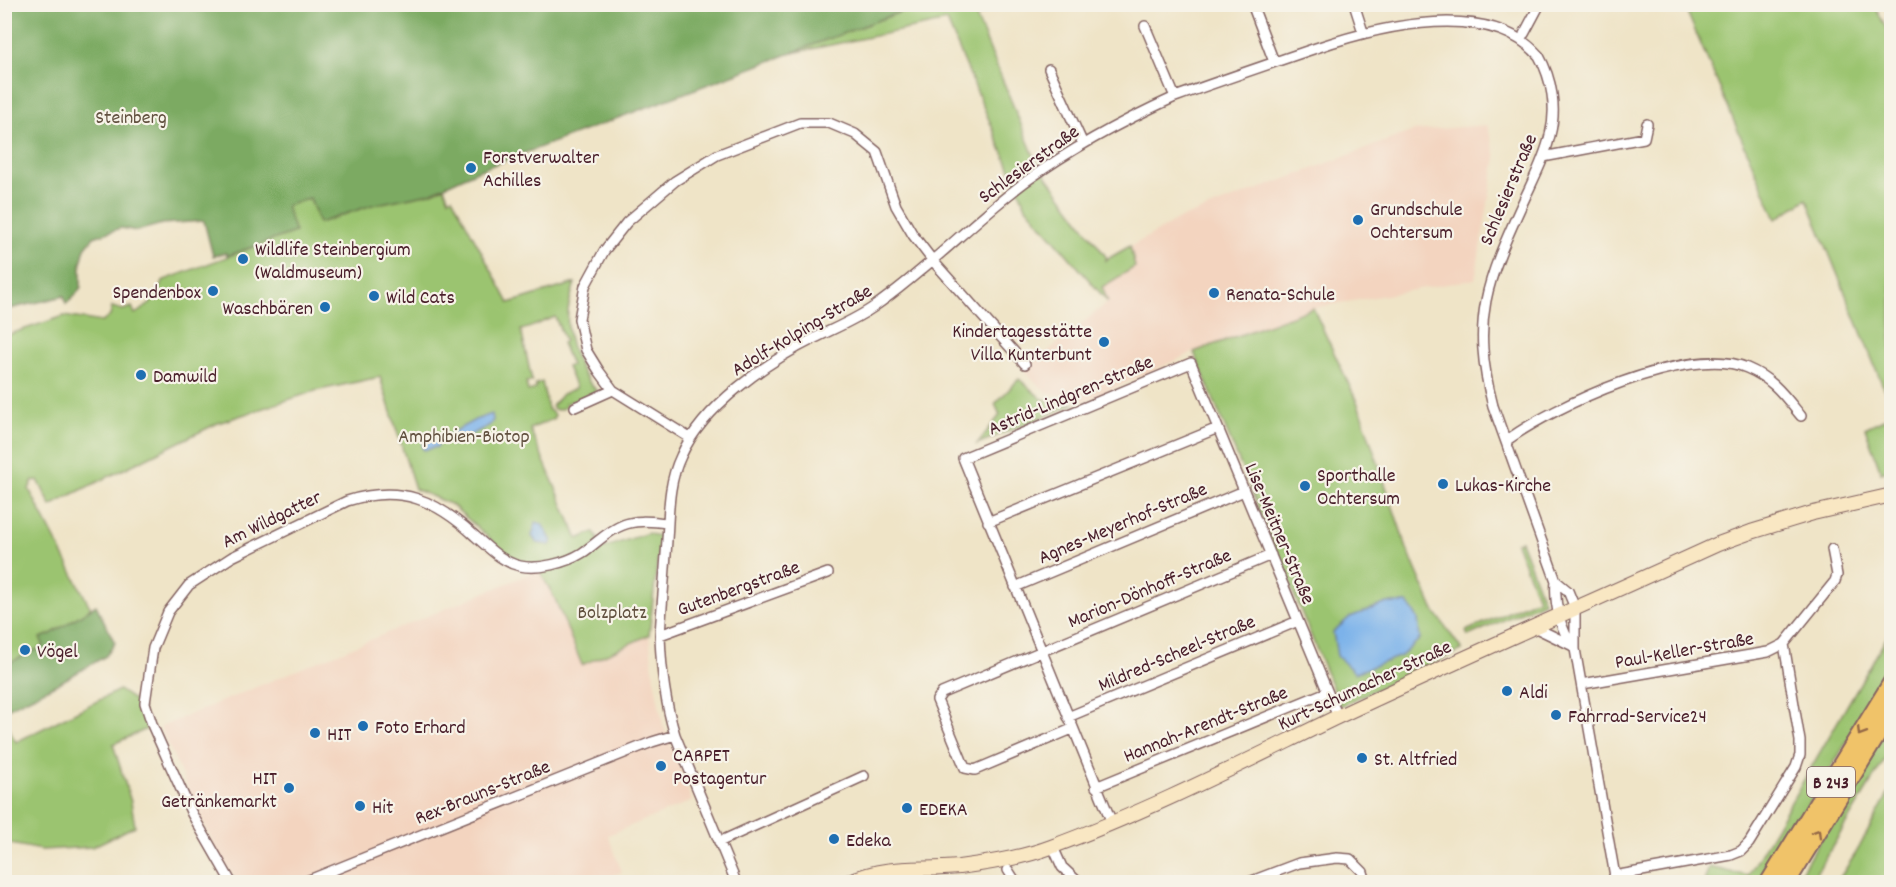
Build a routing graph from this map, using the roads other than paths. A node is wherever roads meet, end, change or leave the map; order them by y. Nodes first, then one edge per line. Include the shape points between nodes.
1 (1252, 4) edge
2 (1354, 4) edge
3 (1540, 4) edge
4 (1433, 12) dead end
5 (1496, 18) dead end
6 (1145, 26) dead end
7 (1363, 32) junction
8 (1524, 34) junction
9 (1274, 62) junction
10 (1049, 69) dead end
11 (1175, 98) junction
12 (1647, 124) dead end
13 (1083, 144) junction
14 (1543, 157) junction
15 (933, 261) junction
16 (1191, 363) joint
17 (1025, 364) dead end
18 (612, 390) junction
19 (575, 407) dead end
20 (1801, 416) dead end
21 (1218, 428) junction
22 (690, 438) junction
23 (1506, 441) junction
24 (1244, 491) junction
25 (1892, 495) edge
26 (988, 522) junction
27 (668, 523) junction
28 (1832, 549) dead end
29 (1271, 555) junction
30 (828, 573) dead end
31 (1556, 581) junction
32 (1015, 587) junction
33 (1575, 608) junction
34 (1560, 615) junction
35 (1298, 621) junction
36 (1534, 627) junction
37 (660, 635) junction
38 (1784, 644) junction
39 (1573, 647) junction
40 (1041, 652) junction
41 (1892, 682) edge
42 (1582, 684) junction
43 (1327, 692) junction
44 (1892, 711) edge
45 (1068, 717) junction
46 (1338, 717) junction
47 (1072, 729) junction
48 (675, 735) junction
49 (864, 776) dead end
50 (1096, 787) junction
51 (1112, 823) junction
52 (719, 842) junction
53 (1053, 847) junction
54 (1008, 870) dead end
55 (1024, 874) dead end
56 (1615, 879) edge
57 (231, 882) edge
58 (304, 882) edge
59 (736, 882) edge
60 (848, 882) edge
61 (1014, 882) edge
62 (1078, 882) edge
63 (1249, 882) edge
64 (1366, 882) edge
65 (1769, 882) edge
66 (1787, 882) edge

1 - 9 street
2 - 7 street
3 - 8 street
4 - 7 street, Schlesierstraße
5 - 8 street, Schlesierstraße
6 - 11 street
7 - 9 street, Schlesierstraße
8 - 14 street, Schlesierstraße via 1545,68 1554,108
9 - 11 street, Schlesierstraße
10 - 13 street
11 - 13 street, Schlesierstraße
12 - 14 street via 1644,138
13 - 15 street, Schlesierstraße via 1024,183
14 - 23 street, Schlesierstraße via 1492,273 1483,314 1485,378
15 - 17 street
15 - 18 street via 896,206 877,152 855,134 829,123 800,123 717,155 675,181 627,222 604,251 585,286 579,319 586,350
15 - 22 street, Adolf-Kolping-Straße via 873,307 750,378
16 - 21 street, Lise-Meitner-Straße
16 - 26 street, Astrid-Lindgren-Straße via 963,458
18 - 19 street
18 - 22 street
20 - 23 street via 1775,384 1761,375 1746,367 1710,362 1650,374 1612,387 1551,413
21 - 24 street, Lise-Meitner-Straße
21 - 26 street
22 - 27 street, Adolf-Kolping-Straße via 671,482
23 - 31 street, Schlesierstraße
24 - 29 street, Lise-Meitner-Straße
24 - 32 street, Agnes-Meyerhof-Straße
25 - 33 main road, Kurt-Schumacher-Straße via 1751,532
26 - 32 street
27 - 37 street, Adolf-Kolping-Straße
27 - 57 street, Am Wildgatter via 624,524 572,558 544,566 520,566 496,556 453,517 425,500 401,494 360,497 232,557 189,585 168,612 153,648 145,703 192,814
28 - 38 street, Paul-Keller-Straße via 1835,581
29 - 35 street, Lise-Meitner-Straße
29 - 40 street, Marion-Dönhoff-Straße
30 - 37 street, Gutenbergstraße
31 - 33 street, Schlesierstraße via 1568,591
31 - 34 street, Schlesierstraße
32 - 40 street
33 - 34 main road, Kurt-Schumacher-Straße
33 - 39 street
34 - 36 main road, Kurt-Schumacher-Straße
34 - 39 street, Schlesierstraße
35 - 43 street, Lise-Meitner-Straße
35 - 45 street, Mildred-Scheel-Straße
36 - 39 street
36 - 46 main road, Kurt-Schumacher-Straße
37 - 48 street, Adolf-Kolping-Straße via 664,691
38 - 42 street, Paul-Keller-Straße via 1768,652
38 - 56 street via 1800,755 1749,843 1731,855
39 - 42 street
40 - 45 street
40 - 47 street, Marion-Dönhoff-Straße via 942,693 938,700 965,768 975,770
41 -> 65 highway, B 243
42 - 56 street
43 - 46 street, Lise-Meitner-Straße
43 - 50 street, Hannah-Arendt-Straße
66 -> 44 highway, B 243
45 - 47 street
46 - 51 main road, Kurt-Schumacher-Straße
47 - 50 street
48 - 52 street, Adolf-Kolping-Straße
48 - 58 street, Rex-Brauns-Straße
49 - 52 street
50 - 51 street
51 - 53 main road, Kurt-Schumacher-Straße
52 - 59 street, Adolf-Kolping-Straße
53 - 60 main road, Kurt-Schumacher-Straße via 958,867 896,868
53 - 62 street via 1062,867
54 - 61 street
55 - 61 street
63 - 64 street via 1299,863 1337,858 1350,859 1363,872

